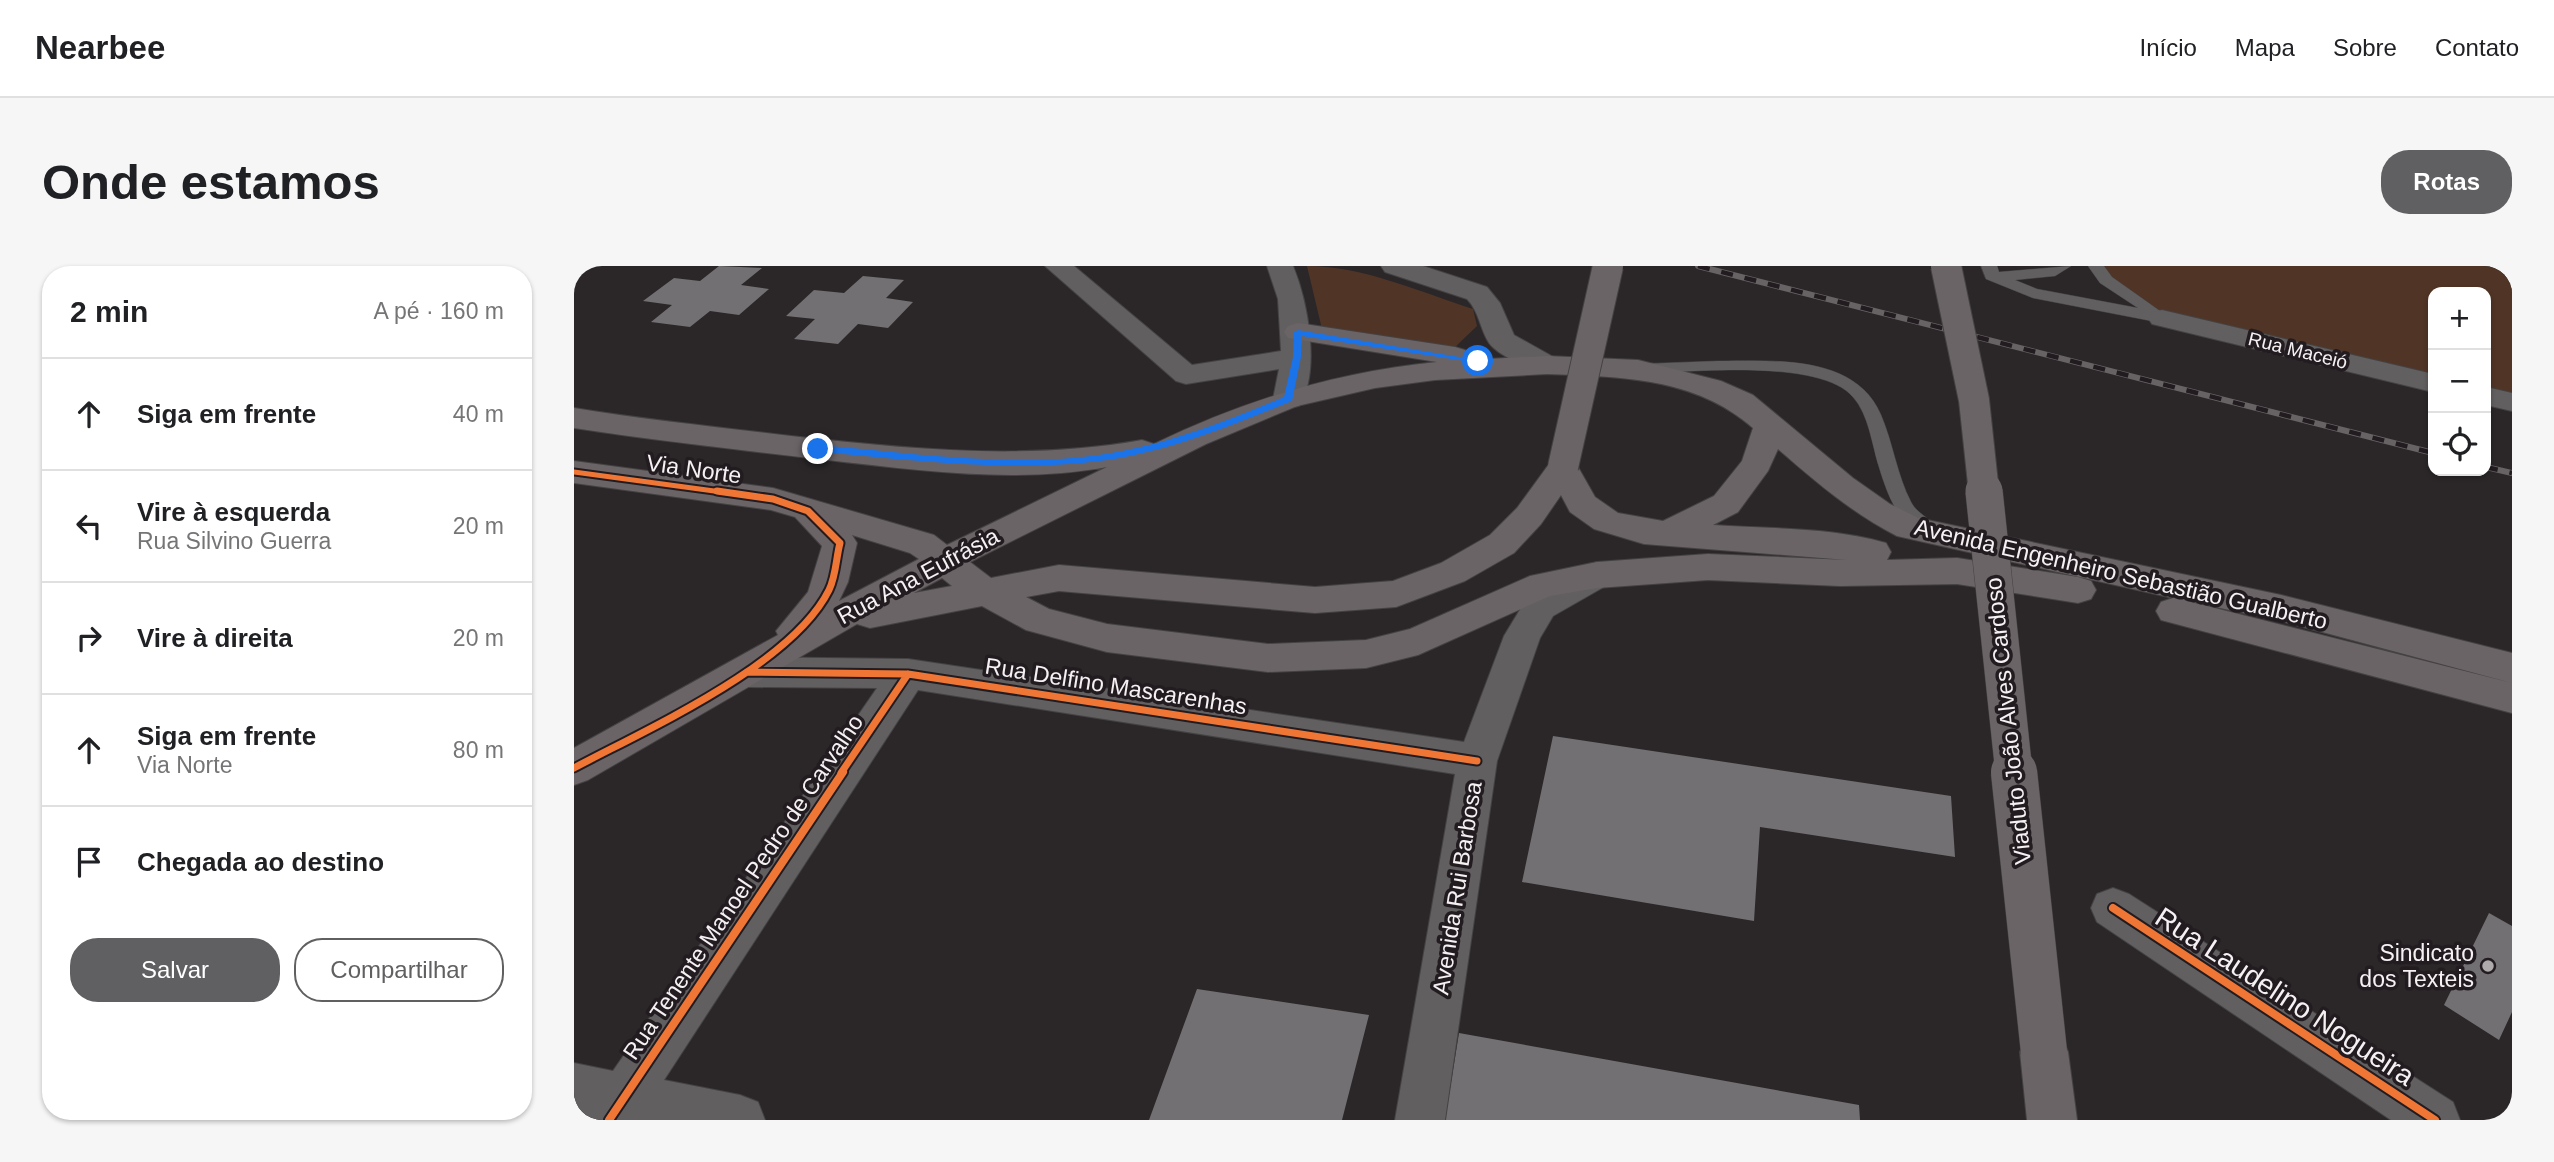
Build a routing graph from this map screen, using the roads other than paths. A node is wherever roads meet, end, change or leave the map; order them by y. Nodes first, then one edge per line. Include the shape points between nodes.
1 (1058, 266) edge
2 (1280, 266) edge
3 (1394, 266) edge
4 (1608, 266) edge
5 (1946, 266) edge
6 (2063, 266) edge
7 (2096, 266) edge
8 (1991, 271) edge
9 (2162, 318) junction
10 (1297, 345) junction
11 (1532, 367) junction
12 (1638, 369) junction
13 (2428, 382) edge
14 (2491, 397) edge
15 (1289, 399) junction
16 (2512, 402) edge
17 (574, 418) edge
18 (1770, 425) junction
19 (1195, 437) junction
20 (1563, 467) junction
21 (574, 472) edge
22 (808, 510) junction
23 (1665, 534) junction
24 (1945, 538) junction
25 (945, 560) junction
26 (1957, 571) junction
27 (1597, 575) junction
28 (1543, 585) joint
29 (985, 592) junction
30 (828, 623) junction
31 (2512, 668) edge
32 (747, 673) junction
33 (908, 674) junction
34 (2512, 698) edge
35 (1477, 761) junction
36 (574, 768) edge
37 (2113, 908) dead end
38 (574, 1088) edge
39 (617, 1109) edge
40 (740, 1120) edge
41 (1420, 1120) edge
42 (2052, 1120) edge
43 (2435, 1120) edge

1 - 10 street via 1186,374
2 - 10 street via 1289,291
3 - 11 street via 1476,293 1486,303 1502,340
4 - 20 main road, bridge
5 - 42 main road, Viaduto João Alves Cardoso, bridge via 1974,400
6 - 8 lane via 2039,274
7 - 9 lane, Rua Maceió via 2106,280
8 - 9 lane, Rua Maceió via 2033,293
9 - 13 street, Rua Maceió
10 - 11 main road
10 - 15 street
11 - 12 main road, Avenida Engenheiro Sebastião Gualberto
11 - 15 main road, Avenida Engenheiro Sebastião Gualberto via 1435,371
12 - 18 main road, Avenida Engenheiro Sebastião Gualberto via 1710,387 1742,402
12 - 24 lane via 1755,366 1820,373 1852,386 1867,406 1906,513 1911,521
14 - 16 street
15 - 19 main road, Avenida Engenheiro Sebastião Gualberto
17 - 19 main road, Via Norte via 855,453 1012,464 1119,455
18 - 23 main road via 1758,464 1726,504
18 - 24 main road, Avenida Engenheiro Sebastião Gualberto via 1878,512 1909,528
19 - 25 main road, Rua Ana Eufrásia
20 - 23 main road via 1582,504 1606,521
20 - 29 main road via 1529,516 1502,544 1453,572 1396,594 1315,600 1059,578
21 - 22 main road, Via Norte via 773,499
22 - 25 main road, Via Norte via 922,544
22 - 32 main road via 840,543 829,591 813,616
23 - 26 main road via 1818,544
24 - 31 main road, Avenida Engenheiro Sebastião Gualberto via 2281,608
25 - 29 main road, Via Norte
25 - 30 main road, Rua Ana Eufrásia
26 - 27 main road, Avenida Engenheiro Sebastião Gualberto via 1708,568
26 - 34 main road, Avenida Engenheiro Sebastião Gualberto via 2121,597
27 - 28 main road, Avenida Engenheiro Sebastião Gualberto
27 - 35 street, Avenida Rui Barbosa via 1541,607 1522,636
28 - 29 main road, Via Norte via 1418,641 1366,654 1268,658 1107,638 1039,620
29 - 30 main road
30 - 32 main road, Rua Ana Eufrásia
32 - 33 street, Rua Delfino Mascarenhas
32 - 36 main road, Rua Ana Eufrásia
33 - 35 street, Rua Delfino Mascarenhas
33 - 39 street, Rua Tenente Manoel Pedro de Carvalho
35 - 41 street, Avenida Rui Barbosa
37 - 43 street, Rua Laudelino Nogueira
38 - 39 street
39 - 40 street

